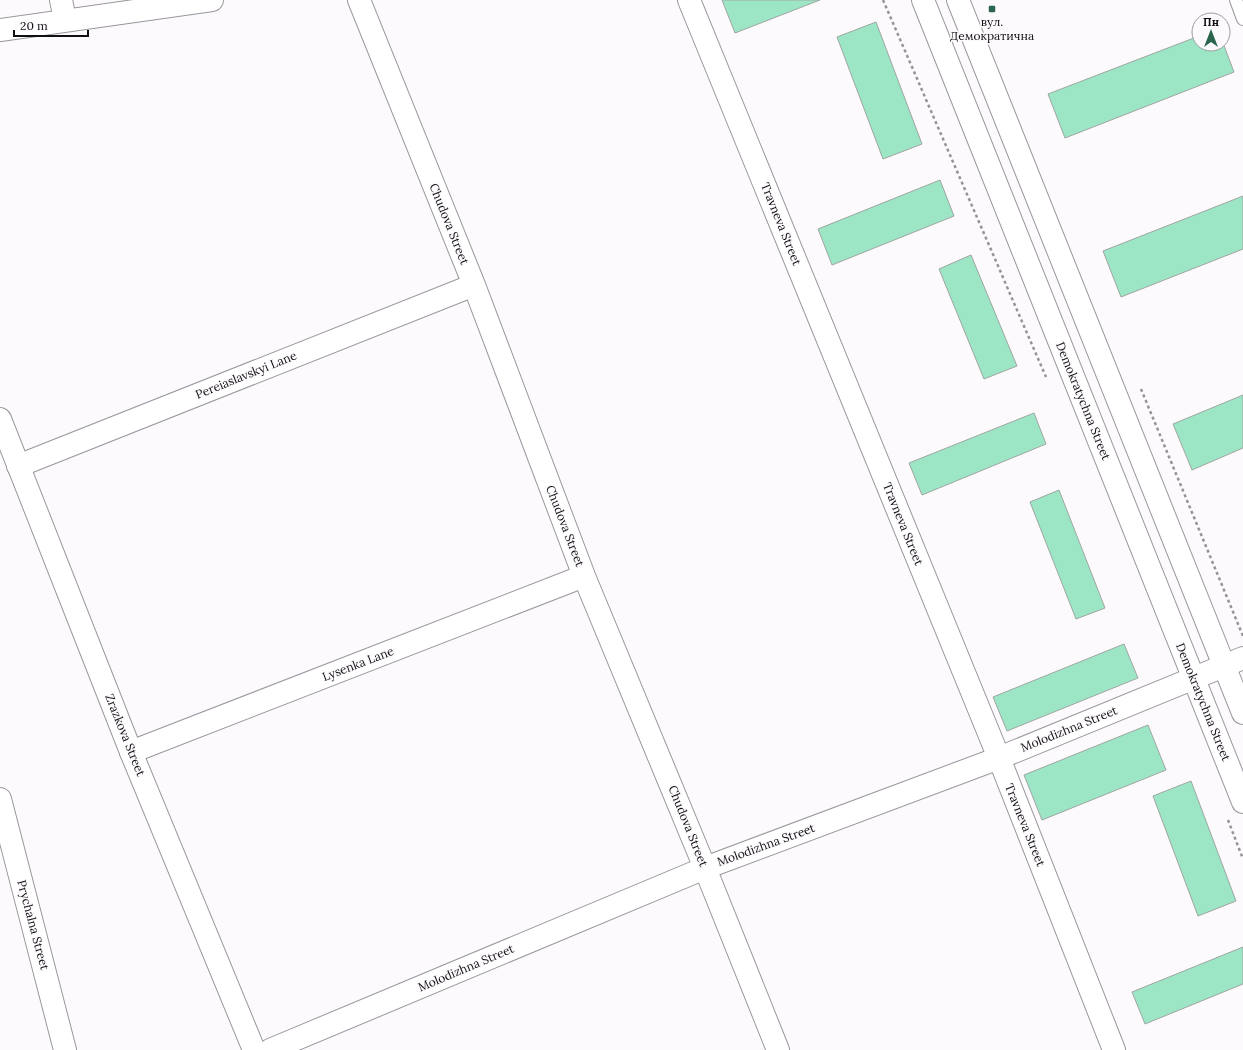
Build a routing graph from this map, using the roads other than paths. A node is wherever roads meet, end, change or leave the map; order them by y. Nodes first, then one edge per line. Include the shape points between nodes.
1 (212, 0) edge
2 (359, 0) edge
3 (689, 0) edge
4 (923, 0) edge
5 (958, 0) edge
6 (1236, 0) edge
7 (63, 10) edge
8 (1243, 19) edge
9 (0, 30) edge
10 (474, 285) junction
11 (0, 418) edge
12 (5, 445) edge
13 (18, 466) junction
14 (584, 576) junction
15 (1233, 662) edge
16 (1194, 678) junction
17 (1243, 713) edge
18 (131, 752) junction
19 (999, 758) junction
20 (0, 799) edge
21 (1243, 802) edge
22 (705, 868) junction
23 (65, 1050) edge
24 (254, 1050) edge
25 (270, 1050) edge
26 (778, 1050) edge
27 (1114, 1050) edge

1 - 7 street
2 - 10 street, Chudova Street
3 - 19 street, Travneva Street
4 - 16 street, Demokratychna Street
5 - 15 street
6 - 8 lane
7 - 9 street
10 - 13 street, Pereiaslavskyi Lane
10 - 14 street, Chudova Street
11 - 12 street, Zrazkova Street
12 - 13 street, Zrazkova Street
13 - 18 street, Zrazkova Street
14 - 18 street, Lysenka Lane
14 - 22 street, Chudova Street
15 - 16 street, Molodizhna Street
15 - 17 street
16 - 19 street, Molodizhna Street
16 - 21 street, Demokratychna Street
18 - 24 street, Zrazkova Street
19 - 22 street, Molodizhna Street
19 - 27 street, Travneva Street
20 - 23 street, Prychalna Street
22 - 25 street, Molodizhna Street
22 - 26 street, Chudova Street

